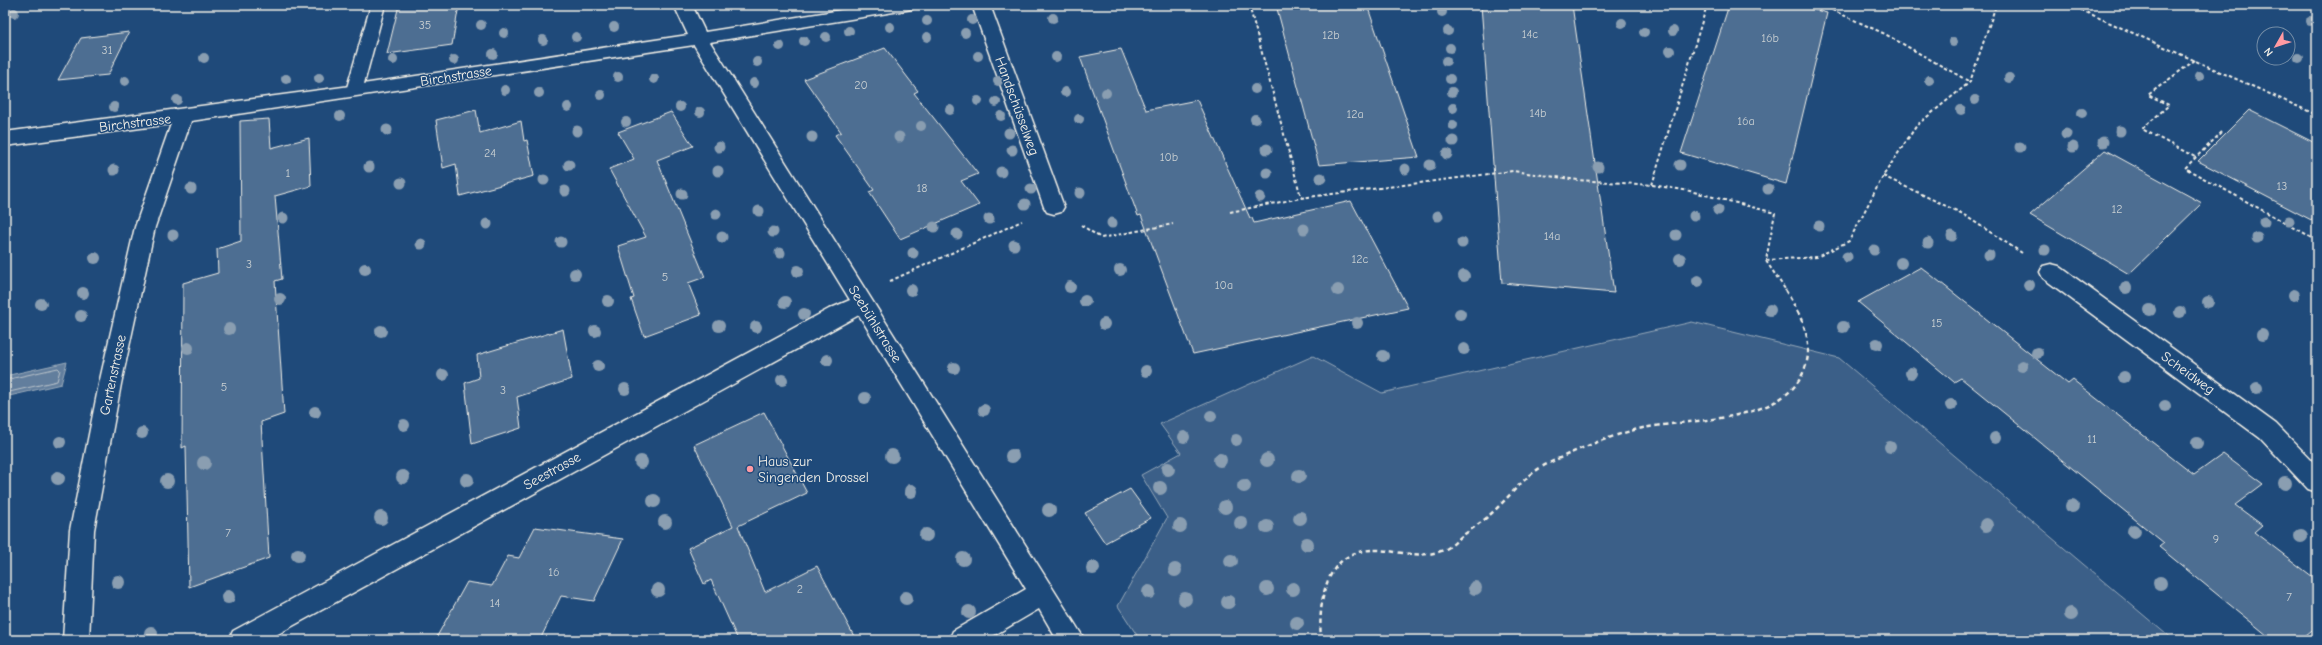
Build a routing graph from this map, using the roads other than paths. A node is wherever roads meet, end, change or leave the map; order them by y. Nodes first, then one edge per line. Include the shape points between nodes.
1 (378, 5) edge
2 (683, 5) edge
3 (906, 5) edge
4 (981, 5) edge
5 (699, 39) junction
6 (354, 91) junction
7 (183, 117) junction
8 (5, 139) edge
9 (1054, 207) road end
10 (2051, 272) road end
11 (860, 300) junction
12 (2317, 482) edge
13 (1043, 593) junction
14 (76, 640) edge
15 (242, 640) edge
16 (962, 640) edge
17 (1072, 640) edge

1 - 6 lane
2 - 5 street, Seebühlstrasse
3 - 5 street, Birchstrasse
4 - 9 street, Handschüsselweg
5 - 6 street, Birchstrasse
5 - 11 street, Seebühlstrasse
6 - 7 street, Birchstrasse
7 - 8 street, Birchstrasse
7 - 14 street, Gartenstrasse via 145,227 110,384 82,530
10 - 12 street, Scheidweg via 2268,431
11 - 13 street, Seebühlstrasse
11 - 15 street, Seestrasse via 837,315
13 - 16 street
13 - 17 street, Seebühlstrasse

